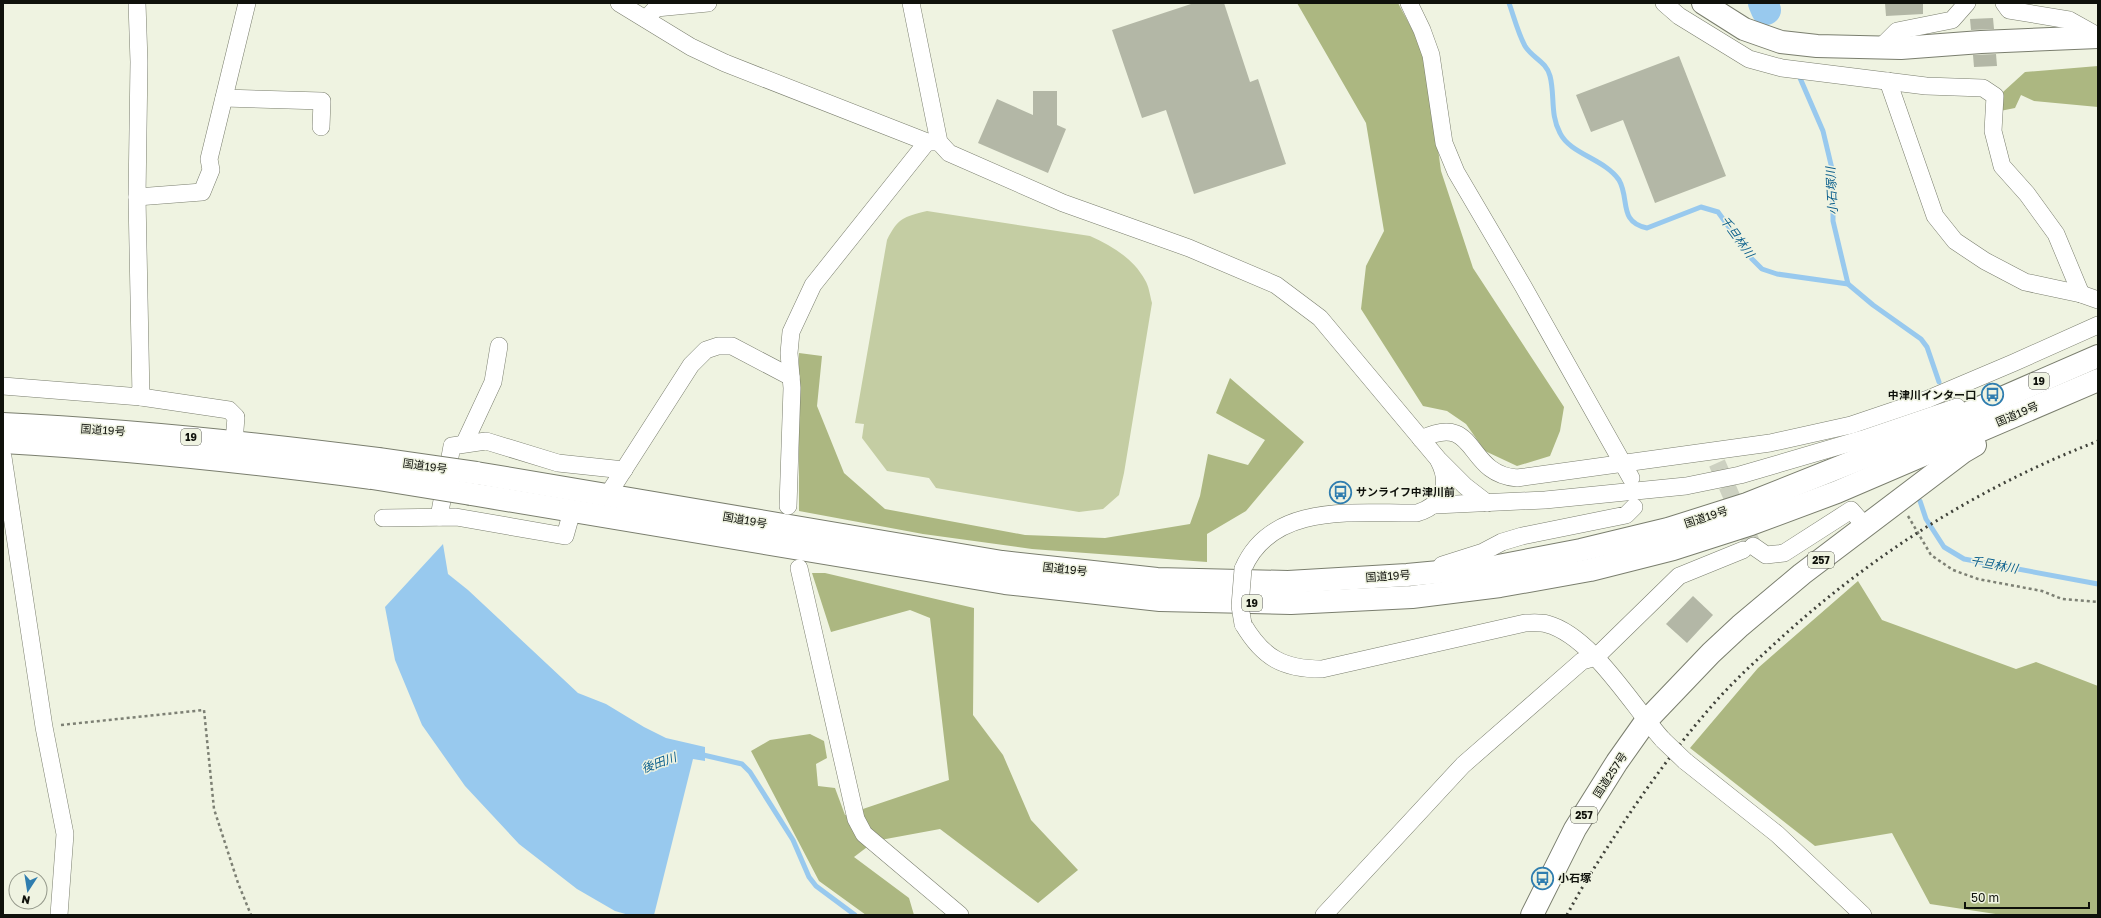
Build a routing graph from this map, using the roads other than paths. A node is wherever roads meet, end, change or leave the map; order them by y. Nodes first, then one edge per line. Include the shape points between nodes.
1 (137, 3) edge
2 (247, 3) edge
3 (619, 3) edge
4 (708, 3) edge
5 (911, 3) edge
6 (1408, 3) edge
7 (1664, 3) edge
8 (1704, 3) edge
9 (1967, 3) edge
10 (2004, 3) edge
11 (646, 20) junction
12 (2098, 36) edge
13 (1880, 48) junction
14 (1888, 81) junction
15 (224, 98) junction
16 (321, 127) dead end
17 (933, 142) junction
18 (137, 197) junction
19 (2081, 294) junction
20 (2098, 300) edge
21 (2098, 325) edge
22 (499, 346) dead end
23 (2098, 356) edge
24 (791, 377) junction
25 (2098, 380) edge
26 (3, 386) edge
27 (141, 397) junction
28 (1980, 407) junction
29 (2012, 416) junction
30 (3, 424) edge
31 (1421, 439) junction
32 (3, 442) edge
33 (234, 442) junction
34 (465, 442) junction
35 (3, 457) edge
36 (1438, 458) junction
37 (375, 469) junction
38 (624, 470) junction
39 (1628, 470) junction
40 (1837, 492) junction
41 (607, 496) junction
42 (1487, 503) junction
43 (1435, 504) junction
44 (788, 506) dead end
45 (1634, 507) dead end
46 (572, 511) junction
47 (439, 517) junction
48 (383, 518) dead end
49 (1858, 518) junction
50 (1673, 549) junction
51 (799, 568) dead end
52 (1407, 575) junction
53 (1679, 576) junction
54 (1596, 657) junction
55 (1646, 721) junction
56 (59, 915) edge
57 (960, 915) edge
58 (1324, 915) edge
59 (1532, 915) edge
60 (1862, 915) edge

1 - 18 street
2 - 15 street
3 - 11 street
4 - 11 street via 656,8
5 - 17 street
6 - 39 street via 1422,30 1430,56 1444,143 1456,172
7 - 14 street via 1678,16 1749,59 1782,68
8 - 13 highway via 1744,29 1781,42
9 - 13 street via 1952,20 1897,31
10 - 12 street via 2009,10 2070,20
11 - 17 street via 691,47 725,63
12 - 13 highway
14 - 19 street via 1935,216 1955,241 1985,261 2025,282
14 - 19 street via 1926,86 1983,88 1995,96 1993,131 2002,166 2027,194 2056,234
15 - 16 street via 322,101
15 - 18 street via 209,159 211,170 202,192
17 - 24 street via 813,284 791,332
17 - 31 street via 949,153 1063,203 1189,248 1276,285 1320,318
18 - 27 street
19 - 20 street
21 - 39 street via 1928,399 1851,426 1714,457
22 - 34 street via 493,382
23 - 28 highway, 国道19号 / 19
24 - 38 street via 732,346 718,346 706,350 690,365
24 - 44 street
25 - 29 highway, 国道19号 / 19
26 - 27 street
27 - 33 street via 229,410 236,417
28 - 42 street via 1962,405 1864,439 1740,475 1686,486 1624,494
28 - 52 highway, 国道19号 / 19 via 1885,449 1747,504 1668,529 1581,550 1493,567
29 - 40 highway, 国道19号 / 19
29 - 49 highway, 257 via 1997,432 1962,452 1898,500
30 - 33 highway, 国道19号 / 19 via 98,428
31 - 36 street
31 - 39 street via 1440,431 1457,434 1464,438 1489,470 1506,478
32 - 37 highway, 国道19号 / 19 via 250,462
33 - 37 highway, 国道19号 / 19
34 - 38 street via 486,441 558,463
34 - 47 street via 452,446
35 - 56 street via 44,727 65,834
36 - 42 street via 1465,486
36 - 43 street via 1445,478 1441,495
37 - 41 highway, 国道19号 / 19, bridge via 476,473
37 - 46 highway, 国道19号 / 19, bridge via 471,494
38 - 41 street
40 - 49 street
40 - 50 highway, 国道19号 / 19
41 - 52 highway, 国道19号 / 19 via 1002,562 1157,579 1288,582
42 - 43 street
43 - 54 street, bridge via 1418,513 1332,514 1310,517 1288,523 1269,534 1256,546 1243,569 1240,606 1243,624 1252,639 1265,653 1283,664 1303,669 1322,669 1525,623 1547,624 1568,634
45 - 52 street via 1626,515 1522,536 1472,556
46 - 47 street via 565,536
46 - 50 highway, 国道19号 / 19 via 1005,583 1160,600 1291,604 1412,597 1500,586
47 - 48 street
49 - 53 street via 1784,553 1766,555 1748,548
49 - 55 highway, 257 via 1740,626
50 - 53 street
51 - 57 street via 856,819 864,834
53 - 54 street
54 - 55 street via 1619,683
54 - 58 street via 1582,661 1463,765
55 - 59 highway, 国道257号 / 257 via 1575,829
55 - 60 street, bridge via 1685,761 1778,834

